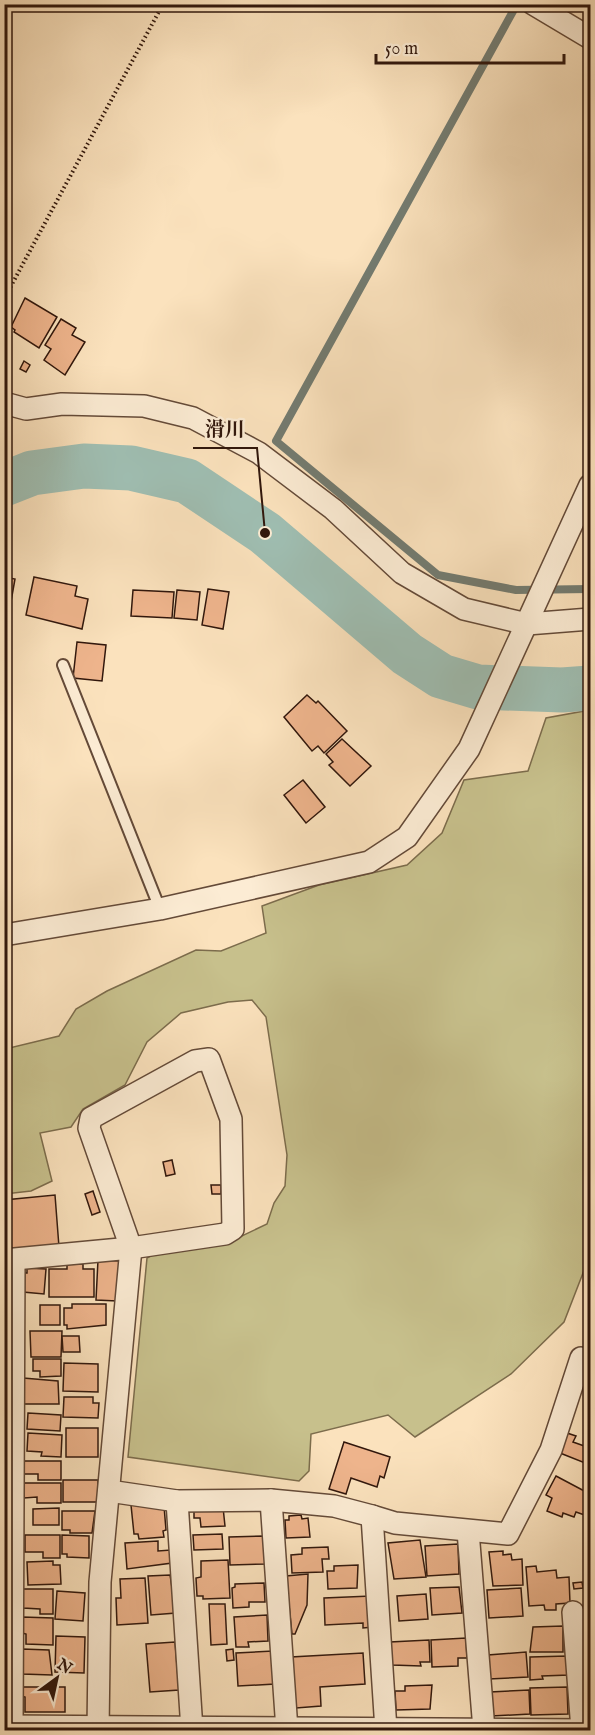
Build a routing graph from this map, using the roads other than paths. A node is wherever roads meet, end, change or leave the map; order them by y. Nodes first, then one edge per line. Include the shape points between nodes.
1 (533, 4) edge
2 (591, 38) edge
3 (4, 403) edge
4 (591, 485) edge
5 (591, 619) edge
6 (524, 630) junction
7 (63, 665) dead end
8 (160, 909) junction
9 (4, 934) edge
10 (131, 1248) junction
11 (9, 1260) edge
12 (591, 1360) edge
13 (109, 1491) junction
14 (271, 1500) junction
15 (177, 1501) junction
16 (372, 1516) junction
17 (468, 1531) junction
18 (573, 1612) dead end
19 (10, 1728) edge
20 (98, 1729) edge
21 (191, 1729) edge
22 (287, 1729) edge
23 (386, 1730) edge
24 (484, 1730) edge
25 (582, 1730) edge
26 (591, 1730) edge

1 - 2 street
3 - 6 street via 26,409 62,404 144,406 193,418 259,453 333,509 402,573 464,609
4 - 6 street
5 - 6 street
6 - 8 street via 469,749 406,837 369,862
7 - 8 lane
8 - 9 street
10 - 10 street via 89,1128 91,1118 195,1061 209,1059 231,1119 233,1229 225,1234
10 - 11 street
10 - 13 street
11 - 19 street
12 - 17 street via 581,1358 551,1450 508,1534
13 - 15 street
13 - 20 street via 100,1582
14 - 15 street
14 - 16 street via 334,1506
14 - 22 street
15 - 21 street
16 - 17 street via 395,1523
16 - 23 street
17 - 24 street
18 - 25 street
19 - 20 street
20 - 21 street
21 - 22 street
22 - 23 street
23 - 24 street
24 - 25 street
25 - 26 street

